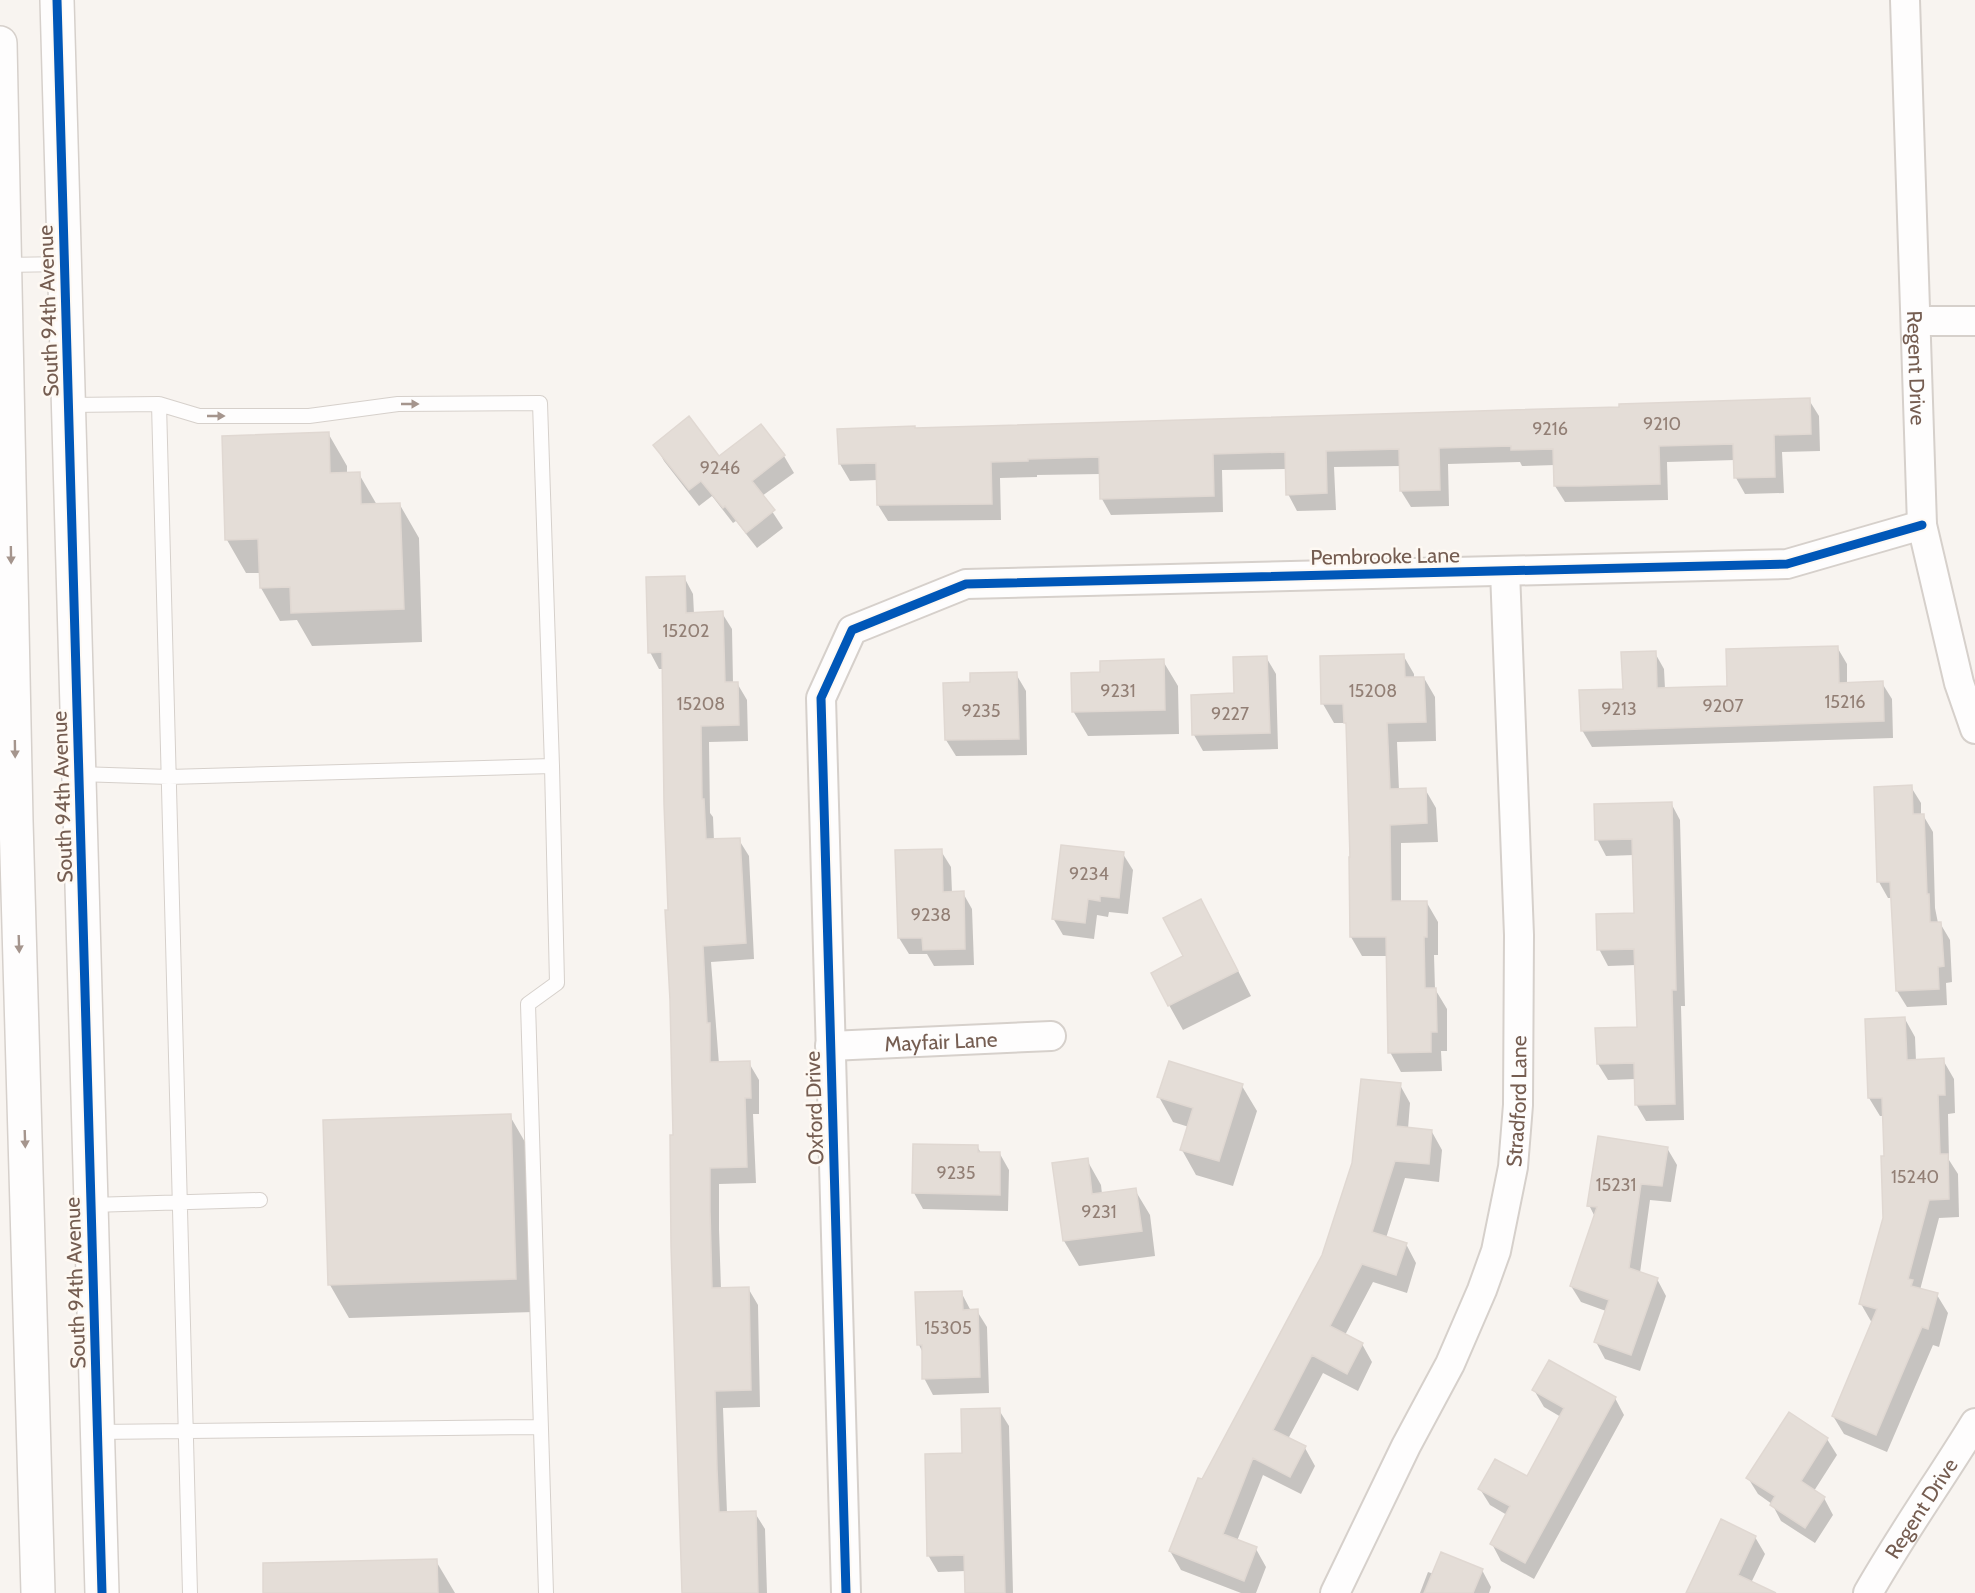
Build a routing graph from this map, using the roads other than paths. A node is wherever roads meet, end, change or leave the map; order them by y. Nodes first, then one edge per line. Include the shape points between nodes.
1 (57, 0) edge
2 (1905, 0) edge
3 (0, 43) edge
4 (65, 264) junction
5 (2, 265) edge
6 (1916, 321) junction
7 (1975, 321) edge
8 (159, 404) junction
9 (69, 405) junction
10 (1922, 525) junction
11 (1505, 572) junction
12 (852, 630) joint
13 (1975, 729) edge
14 (552, 766) junction
15 (80, 774) junction
16 (169, 777) junction
17 (1051, 1036) dead end
18 (830, 1046) junction
19 (260, 1200) dead end
20 (180, 1202) junction
21 (91, 1205) junction
22 (1975, 1423) edge
23 (541, 1427) junction
24 (185, 1431) junction
25 (97, 1432) junction
26 (38, 1593) edge
27 (102, 1593) edge
28 (190, 1593) edge
29 (546, 1593) edge
30 (846, 1593) edge
31 (1335, 1593) edge
32 (1868, 1593) edge

1 - 4 street, South 94th Avenue
2 - 6 street, Regent Drive
3 - 5 street, South 94th Avenue
4 - 5 lane
4 - 9 street, South 94th Avenue
5 -> 26 street, South 94th Avenue
6 - 7 street
6 - 10 street, Regent Drive
8 - 9 lane
8 -> 14 lane via 199,417 309,416 398,404 540,403
8 - 16 lane
9 - 15 street, South 94th Avenue
10 - 11 street, Pembrooke Lane via 1787,564
10 - 13 street, Regent Drive via 1959,683
11 - 12 street, Pembrooke Lane via 966,584
11 - 31 street, Stradford Lane via 1519,934 1518,1105 1513,1167 1496,1251 1482,1290 1450,1364
12 - 18 street, Oxford Drive via 821,698
14 - 16 lane
14 - 23 lane via 557,983 528,1004
15 - 16 lane
15 - 21 street, South 94th Avenue
16 - 20 lane
17 - 18 street, Mayfair Lane
18 - 30 street, Oxford Drive
19 - 20 lane
20 - 21 lane
20 - 24 lane
21 - 25 street, South 94th Avenue
22 - 32 street, Regent Drive
23 - 24 lane
23 - 29 lane
24 - 25 lane
24 - 28 lane
25 - 27 street, South 94th Avenue

